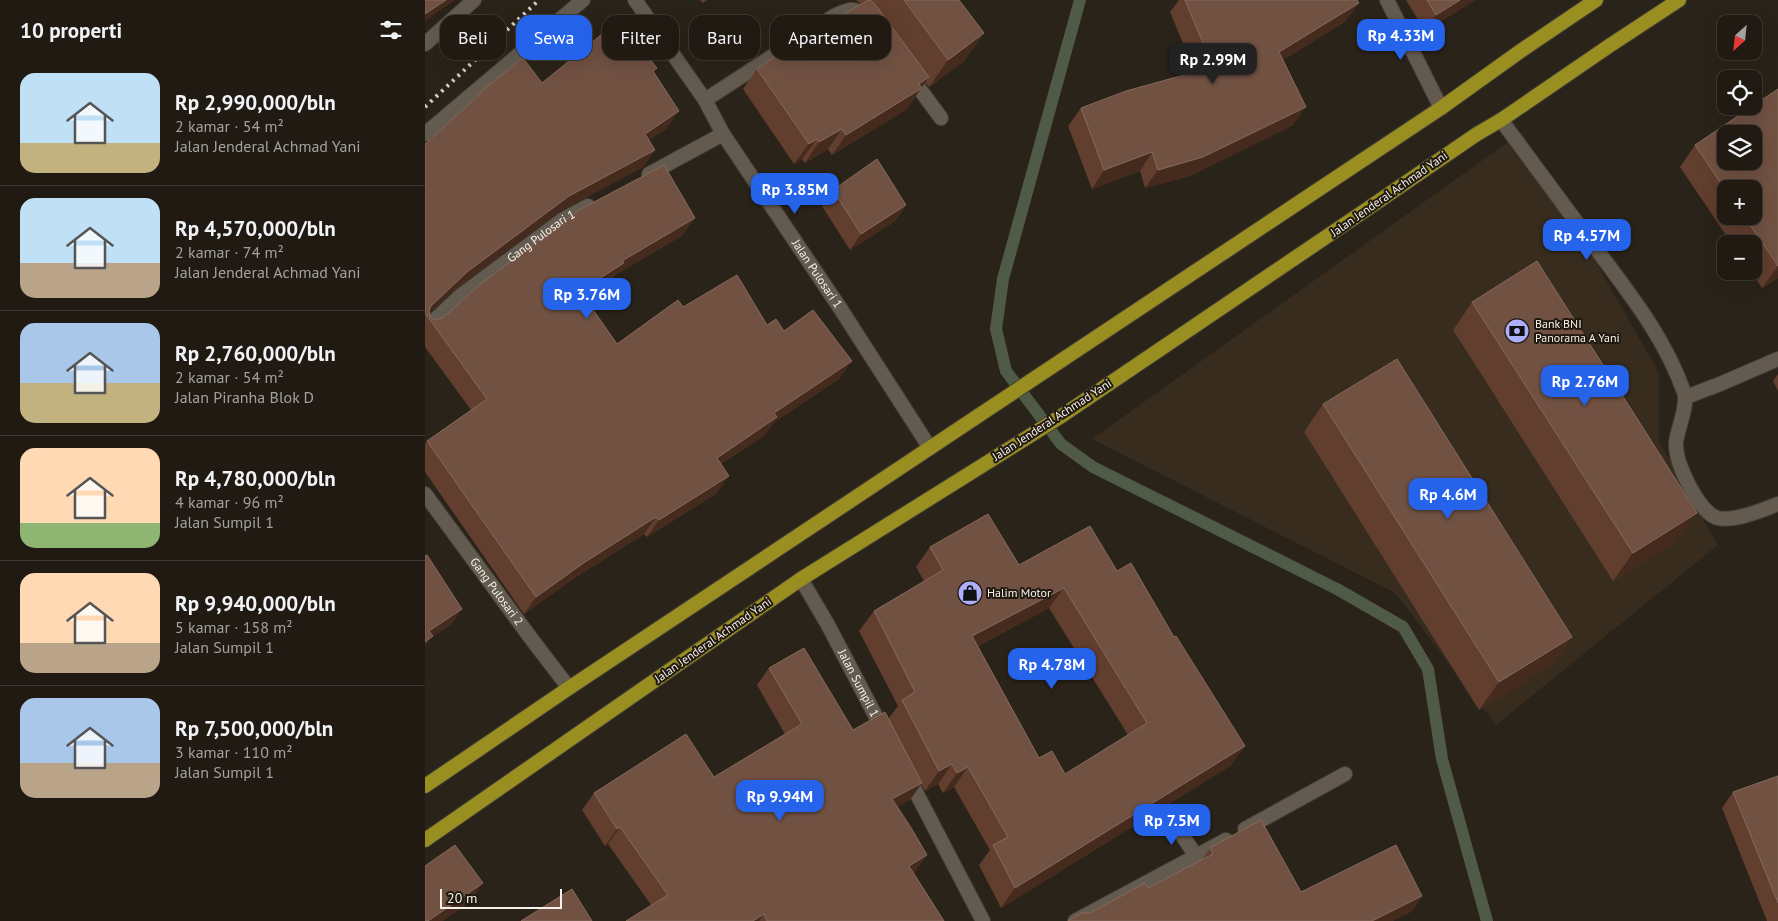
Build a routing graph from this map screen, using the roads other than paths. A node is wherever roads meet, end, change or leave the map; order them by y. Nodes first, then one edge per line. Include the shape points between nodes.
1 (474, 0) edge
2 (583, 0) edge
3 (635, 0) edge
4 (1387, 0) edge
5 (1596, 0) edge
6 (1679, 0) edge
7 (836, 15) edge
8 (863, 15) edge
9 (425, 44) edge
10 (770, 58) edge
11 (900, 63) edge
12 (705, 100) junction
13 (1441, 108) junction
14 (941, 118) dead end
15 (1501, 120) junction
16 (425, 134) edge
17 (723, 134) junction
18 (639, 179) edge
19 (596, 202) edge
20 (425, 329) edge
21 (1778, 359) edge
22 (1686, 396) junction
23 (930, 448) junction
24 (425, 494) edge
25 (1778, 504) edge
26 (801, 579) junction
27 (569, 688) junction
28 (892, 747) edge
29 (901, 764) edge
30 (1345, 774) dead end
31 (425, 786) edge
32 (1172, 820) dead end
33 (425, 840) edge
34 (1197, 856) junction
35 (983, 921) edge
36 (1075, 921) edge

1 - 9 street
2 - 16 street
3 - 12 street, Jalan Pulosari 1
4 - 13 street
5 - 13 main road
6 - 15 main road, Jalan Jenderal Achmad Yani
7 - 8 street via 849,9
10 - 12 street
11 - 14 street
12 - 17 street, Jalan Pulosari 1
13 - 23 main road
15 - 22 street via 1650,322
15 - 26 main road, Jalan Jenderal Achmad Yani via 1063,415
17 - 18 street
17 - 23 street, Jalan Pulosari 1
19 - 20 street, Gang Pulosari 1 via 554,226 460,296
21 - 22 street
22 - 25 street via 1676,444 1680,467 1700,503 1713,516 1725,519
23 - 27 main road
24 - 27 street, Gang Pulosari 2
26 - 28 street, Jalan Sumpil 1
26 - 33 main road, Jalan Jenderal Achmad Yani
27 - 31 main road
29 - 35 street
30 - 34 street
32 - 34 street
34 - 36 street

